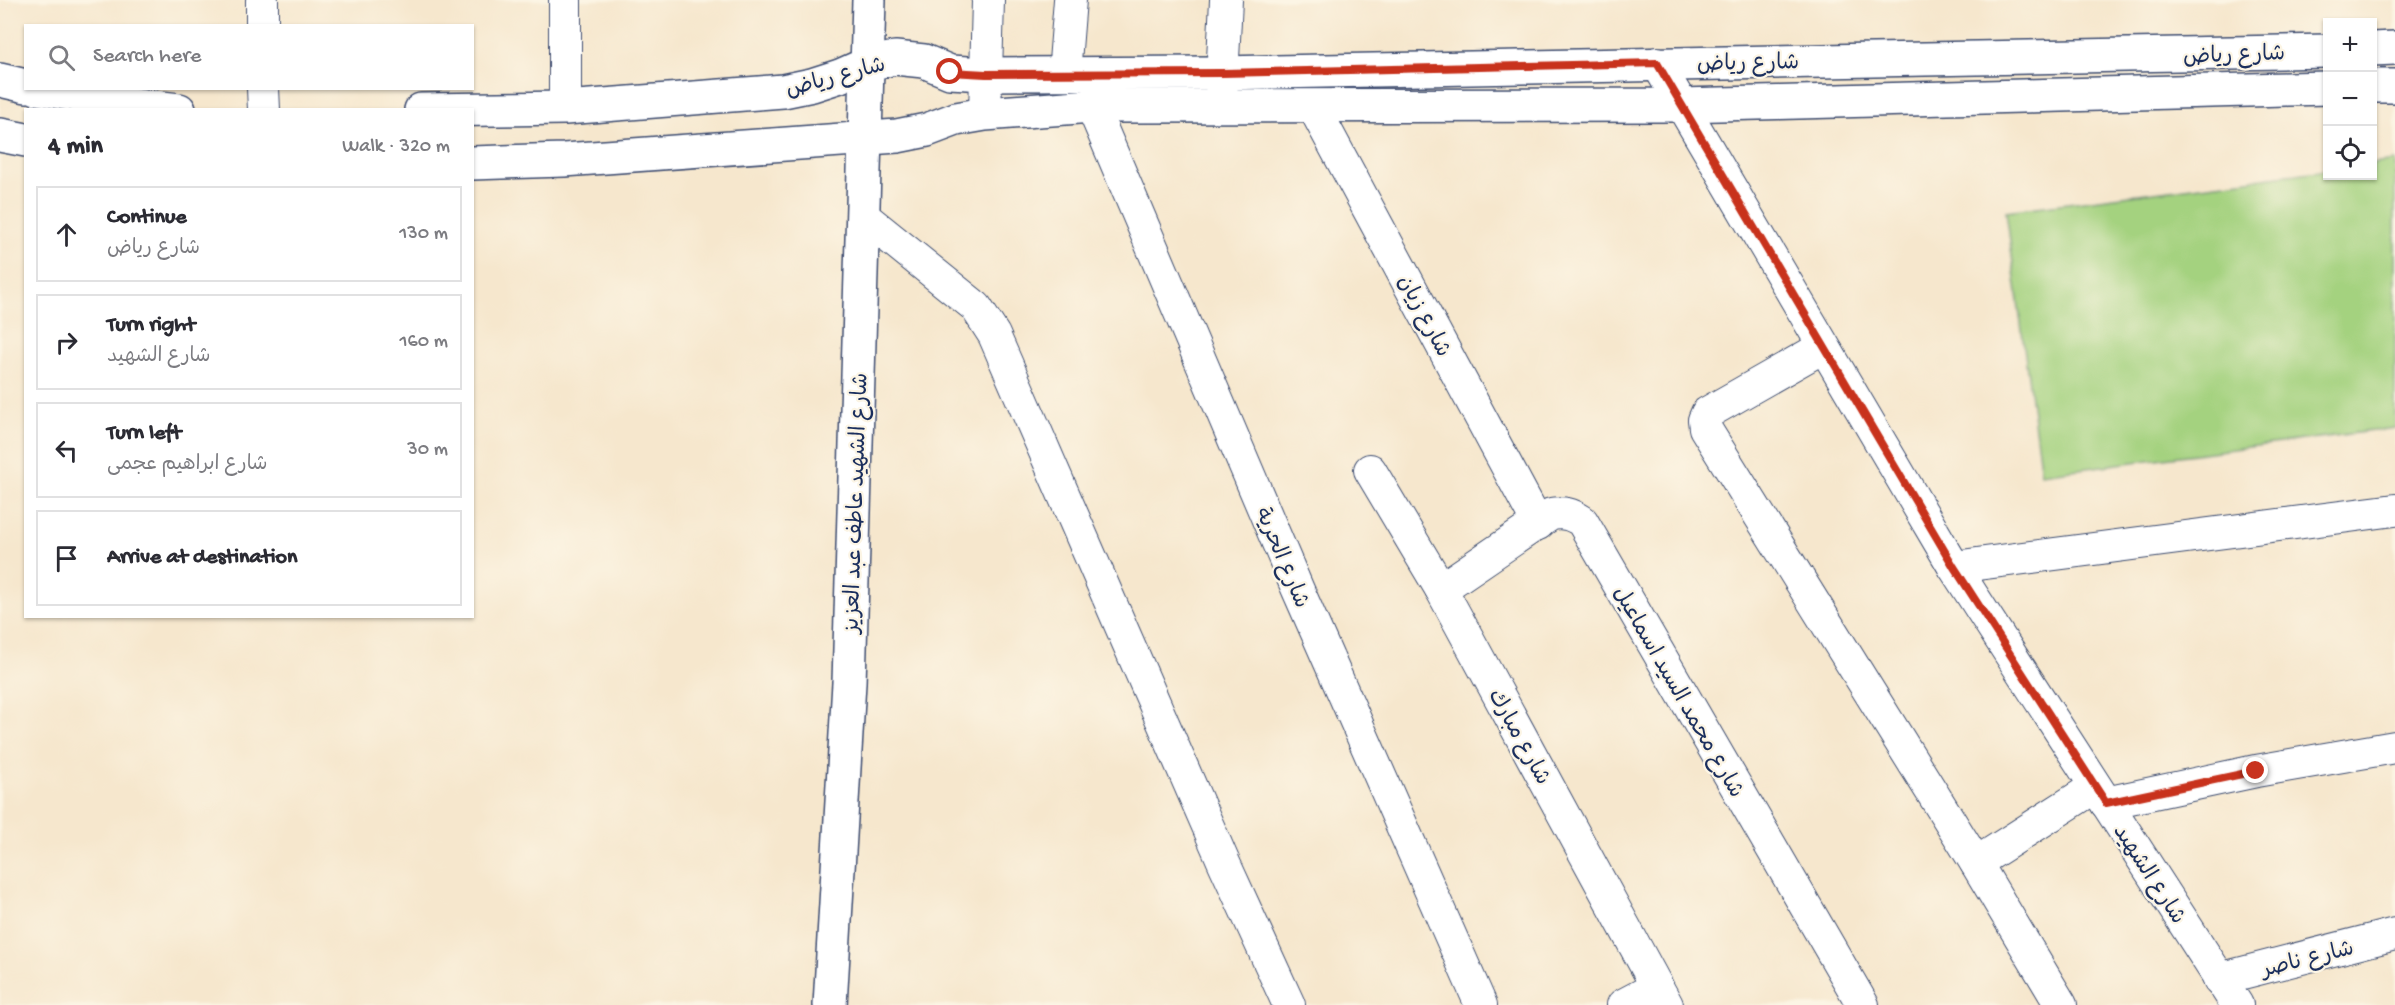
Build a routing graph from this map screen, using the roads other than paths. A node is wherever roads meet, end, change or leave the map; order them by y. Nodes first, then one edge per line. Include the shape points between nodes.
1 (262, 0) edge
2 (566, 0) edge
3 (869, 0) edge
4 (988, 0) edge
5 (1070, 0) edge
6 (1226, 0) edge
7 (262, 24) edge
8 (2395, 48) edge
9 (2377, 49) edge
10 (2323, 51) edge
11 (2186, 55) junction
12 (1657, 63) junction
13 (867, 64) junction
14 (1222, 73) junction
15 (986, 74) junction
16 (1064, 74) junction
17 (0, 80) edge
18 (24, 86) edge
19 (2377, 86) edge
20 (2395, 86) edge
21 (2323, 88) edge
22 (48, 90) edge
23 (263, 90) edge
24 (2187, 93) junction
25 (1681, 105) junction
26 (1092, 106) junction
27 (1221, 106) junction
28 (1313, 106) junction
29 (163, 108) edge
30 (264, 108) edge
31 (565, 108) junction
32 (474, 109) edge
33 (985, 114) junction
34 (0, 135) edge
35 (866, 137) junction
36 (24, 140) edge
37 (474, 163) edge
38 (863, 216) junction
39 (1824, 347) junction
40 (1370, 470) dead end
41 (2395, 510) edge
42 (1539, 524) junction
43 (1954, 567) junction
44 (1440, 589) junction
45 (2395, 747) edge
46 (2101, 795) junction
47 (1976, 863) junction
48 (2395, 934) edge
49 (2219, 979) junction
50 (1662, 996) edge
51 (830, 1005) edge
52 (1289, 1005) edge
53 (1481, 1005) edge
54 (1623, 1005) edge
55 (1863, 1005) edge
56 (2061, 1005) edge
57 (2237, 1005) edge

1 - 7 street
2 - 31 street
3 - 13 street, شارع الشهيد عاطف عبد العزيز
4 - 15 street
5 - 16 street
6 - 14 street
8 - 9 street
10 - 11 street, شارع رياض
11 - 12 street, شارع رياض
11 - 24 street
12 - 14 street, شارع رياض
12 - 25 street, شارع الشهيد
13 - 15 street, شارع رياض via 895,58 924,61 950,72
13 - 31 street, شارع رياض via 840,76 783,91
13 - 35 street, شارع الشهيد عاطف عبد العزيز
14 - 16 street, شارع رياض
14 - 27 street
15 - 16 street, شارع رياض
15 - 33 street
17 - 18 street
19 - 20 street
21 - 24 street, شارع رياض
22 - 29 street
23 - 30 street
24 - 25 street, شارع رياض
25 - 28 street, شارع رياض
25 - 39 street, شارع الشهيد
26 - 27 street, شارع رياض
26 - 33 street, شارع رياض
26 - 53 street, شارع الحرية via 1307,611
27 - 28 street, شارع رياض
28 - 42 street, شارع زيان
31 - 32 street, شارع رياض
33 - 35 street, شارع رياض via 907,134
34 - 36 street
35 - 37 street, شارع رياض via 564,160
35 - 38 street, شارع الشهيد عاطف عبد العزيز
38 - 51 street, شارع الشهيد عاطف عبد العزيز via 849,683
38 - 52 street via 976,307 994,335
39 - 43 street, شارع الشهيد
39 - 47 street via 1707,413 1705,428
40 - 44 street, شارع مبارك
41 - 43 street
42 - 44 street, شارع محمد السيد اسماعيل
42 - 55 street, شارع محمد السيد اسماعيل via 1551,514 1562,512 1582,521
43 - 46 street, شارع الشهيد
44 - 50 street, شارع مبارك
45 - 46 street
46 - 47 street
46 - 49 street, شارع الشهيد
47 - 56 street
48 - 49 street, شارع ناصر
49 - 57 street, شارع الشهيد
50 - 54 street

